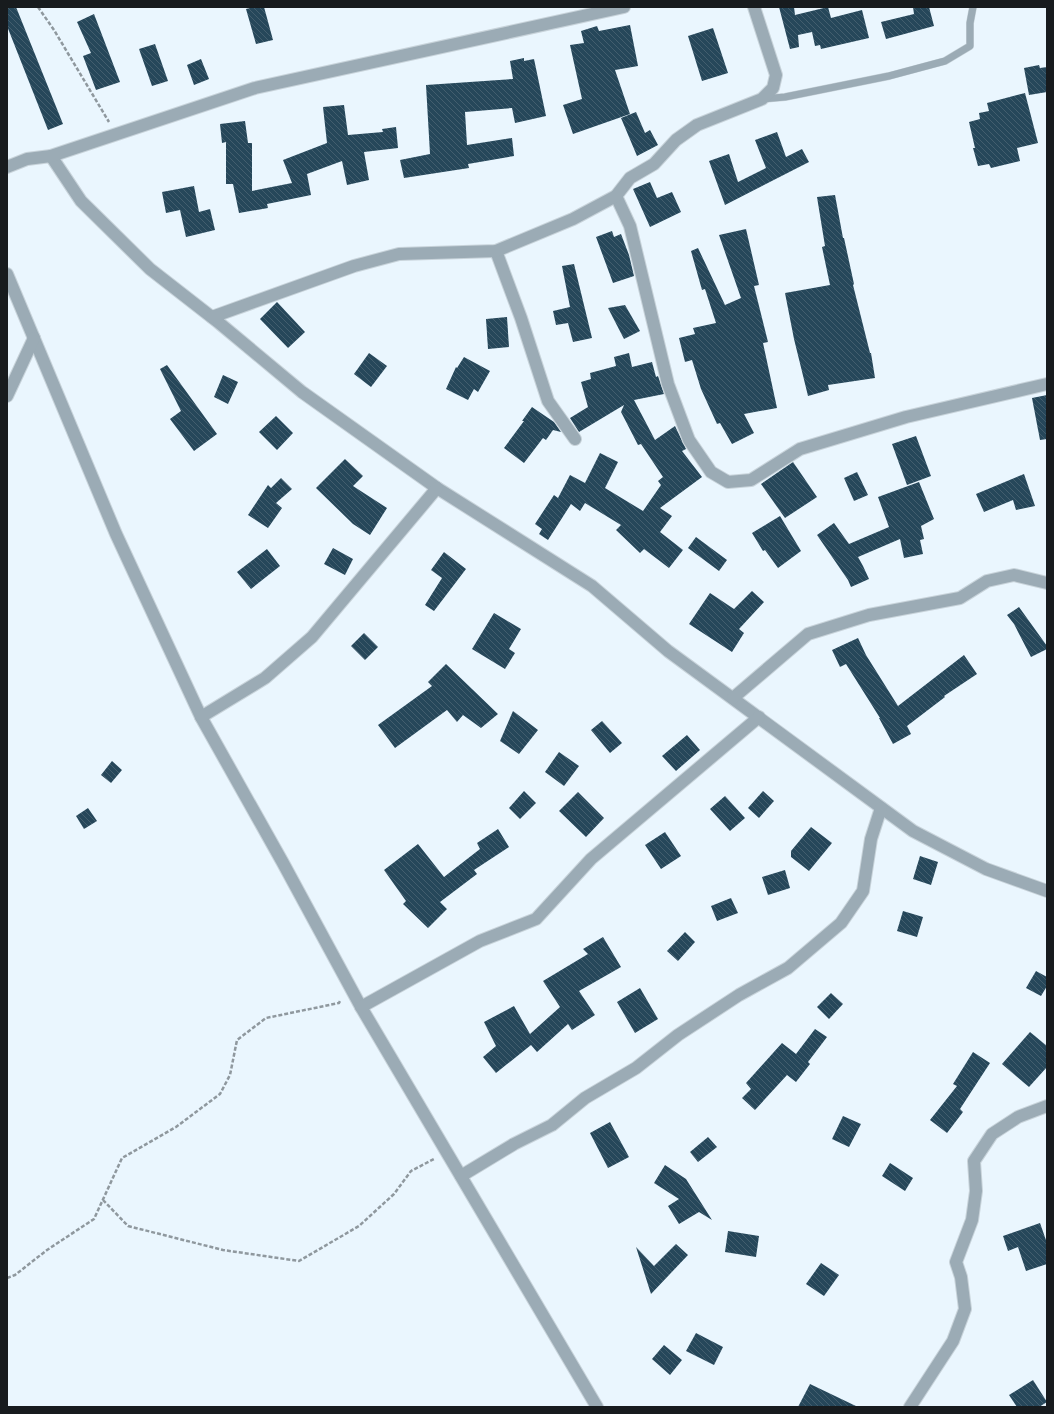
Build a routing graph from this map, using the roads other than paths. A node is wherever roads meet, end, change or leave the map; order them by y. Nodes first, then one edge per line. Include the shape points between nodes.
1 (624, 7) edge
2 (754, 7) edge
3 (973, 7) edge
4 (762, 98) junction
5 (51, 156) junction
6 (7, 167) edge
7 (616, 196) junction
8 (496, 252) junction
9 (7, 274) edge
10 (212, 317) junction
11 (34, 338) junction
12 (1047, 384) edge
13 (7, 396) edge
14 (575, 439) dead end
15 (437, 488) junction
16 (1047, 583) edge
17 (733, 698) junction
18 (202, 717) junction
19 (759, 717) junction
20 (881, 808) junction
21 (1047, 891) edge
22 (361, 1007) junction
23 (1047, 1106) edge
24 (461, 1176) junction
25 (597, 1407) edge
26 (910, 1407) edge

1 - 5 street via 255,88
2 - 4 street via 776,75 773,88
3 - 4 lane via 970,46 945,61 785,98
4 - 7 street via 697,125 676,140 654,164 630,178
5 - 6 street via 27,159
5 - 10 street via 81,201 108,228 150,269
7 - 8 street via 573,219
7 - 12 street via 630,226 668,384 689,440 711,472 728,482 751,480 800,449 906,417
8 - 10 street via 399,254 354,266
8 - 14 street via 548,401
9 - 11 street
10 - 15 street via 302,392
11 - 13 street
11 - 18 street via 116,534
15 - 17 street via 592,586 668,651
15 - 18 street via 312,637 265,678
16 - 17 street via 1014,575 987,581 960,598 869,615 808,634
17 - 19 street
18 - 22 street
19 - 20 street
19 - 22 street via 591,859 536,919 480,941
20 - 21 street via 914,831 986,869
20 - 24 street via 871,839 863,891 841,923 788,968 739,994 678,1035 636,1068 585,1098 552,1125 514,1144
22 - 24 street
23 - 26 street via 1018,1117 992,1134 974,1161 976,1190 972,1220 956,1262 966,1309 953,1341
24 - 25 street

